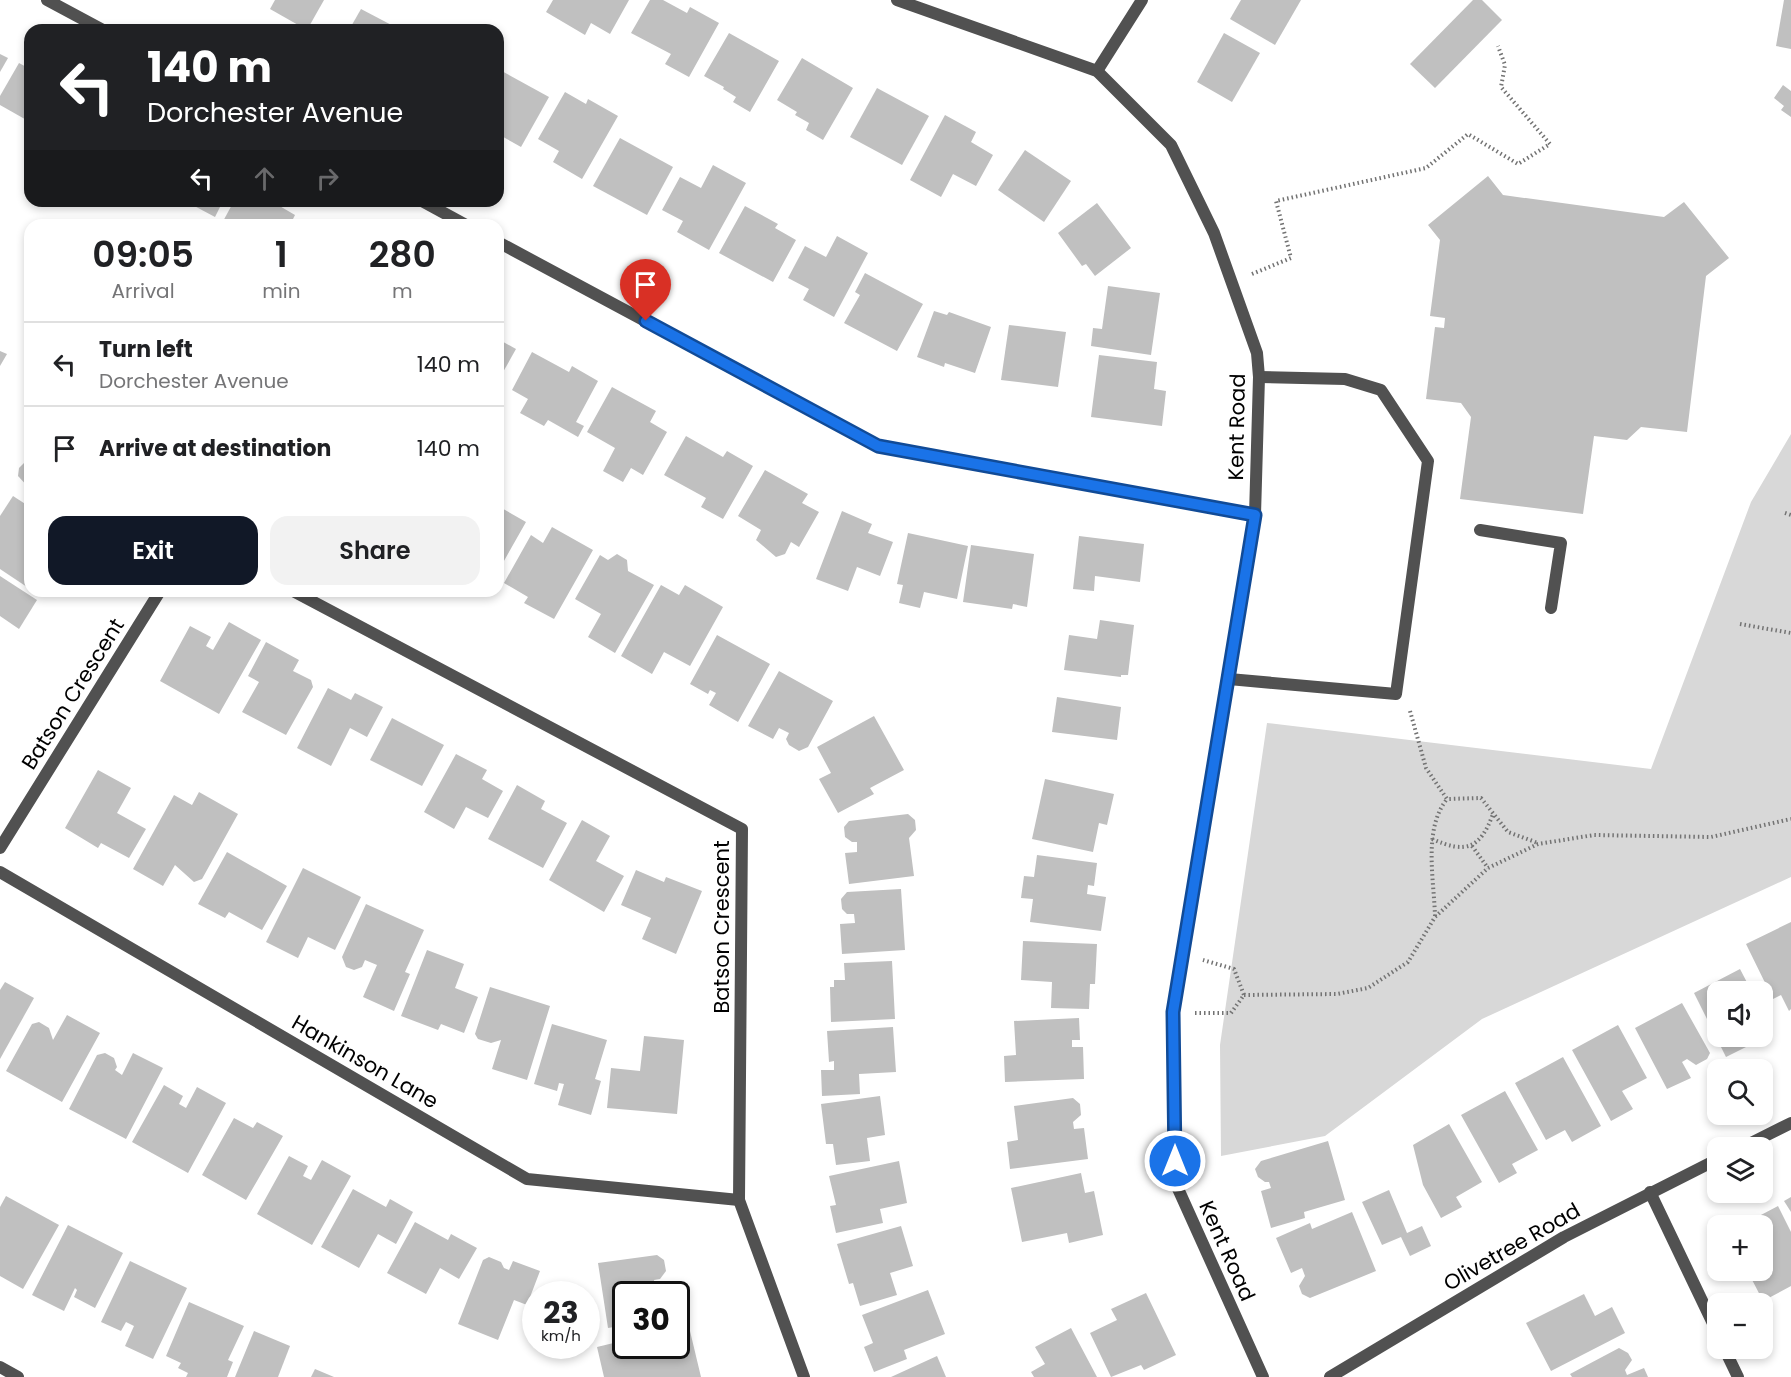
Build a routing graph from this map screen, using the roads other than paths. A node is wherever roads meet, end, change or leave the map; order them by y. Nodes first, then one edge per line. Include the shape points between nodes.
1 (47, 0) edge
2 (897, 0) edge
3 (1142, 0) edge
4 (92, 24) edge
5 (1097, 71) junction
6 (433, 207) edge
7 (455, 219) edge
8 (504, 245) edge
9 (1259, 377) junction
10 (1255, 515) junction
11 (1480, 530) dead end
12 (156, 597) edge
13 (304, 597) edge
14 (1551, 608) dead end
15 (1229, 679) junction
16 (0, 848) edge
17 (0, 872) edge
18 (1791, 1123) edge
19 (1763, 1137) edge
20 (1707, 1164) edge
21 (1650, 1192) junction
22 (739, 1200) junction
23 (1707, 1311) edge
24 (1729, 1359) edge
25 (0, 1367) edge
26 (18, 1377) edge
27 (804, 1377) edge
28 (1263, 1377) edge
29 (1330, 1377) edge
30 (1738, 1377) edge

1 - 4 street
2 - 5 street, Kent Road
3 - 5 street
5 - 9 street, Kent Road via 1171,145 1214,233 1257,353
6 - 7 street
8 - 10 street via 878,446
9 - 10 street, Kent Road
9 - 15 street via 1345,379 1381,390 1428,461 1396,694
10 - 15 street, Kent Road
11 - 14 street via 1561,543
12 - 16 street, Batson Crescent
13 - 22 street, Batson Crescent via 742,829
15 - 28 street, Kent Road via 1173,1012 1175,1182
17 - 22 street, Hankinson Lane via 527,1179
18 - 19 street
20 - 21 street, Olivetree Road
21 - 23 street
21 - 29 street, Olivetree Road via 1564,1237
22 - 27 street, Batson Crescent
24 - 30 street
25 - 26 street

